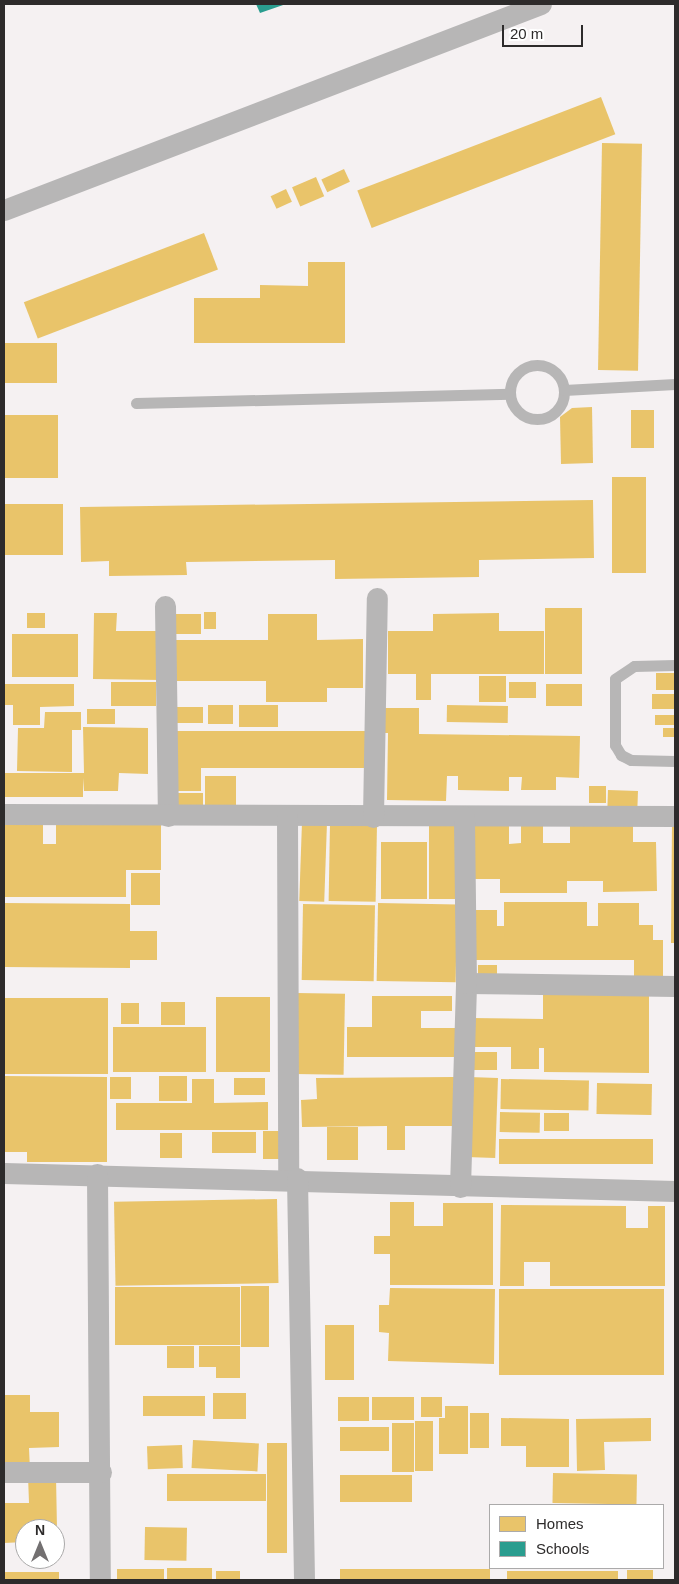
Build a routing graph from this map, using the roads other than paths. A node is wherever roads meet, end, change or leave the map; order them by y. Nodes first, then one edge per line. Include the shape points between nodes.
1 (541, 4) edge
2 (4, 210) edge
3 (675, 384) edge
4 (564, 390) junction
5 (510, 394) junction
6 (136, 403) dead end
7 (378, 598) dead end
8 (165, 606) dead end
9 (675, 665) edge
10 (675, 761) edge
11 (4, 814) edge
12 (168, 816) junction
13 (464, 816) junction
14 (675, 816) edge
15 (287, 817) junction
16 (373, 817) junction
17 (466, 983) junction
18 (675, 986) edge
19 (4, 1173) edge
20 (97, 1174) junction
21 (292, 1179) junction
22 (460, 1187) junction
23 (675, 1191) edge
24 (4, 1472) edge
25 (100, 1472) junction
26 (100, 1580) edge
27 (304, 1580) edge

1 - 2 street
3 - 4 lane
4 - 5 lane via 559,408 535,419 518,410
4 - 5 lane via 549,368 531,366 515,376
5 - 6 lane
7 - 16 street
8 - 12 street
9 - 10 lane via 634,666 615,679 615,745 621,755 631,760
11 - 12 street
12 - 15 street
13 - 14 street
13 - 16 street
13 - 17 street
15 - 16 street
15 - 21 street
17 - 18 street
17 - 22 street
19 - 20 street
20 - 21 street
20 - 25 street
21 - 22 street
21 - 27 street
22 - 23 street
24 - 25 street
25 - 26 street

